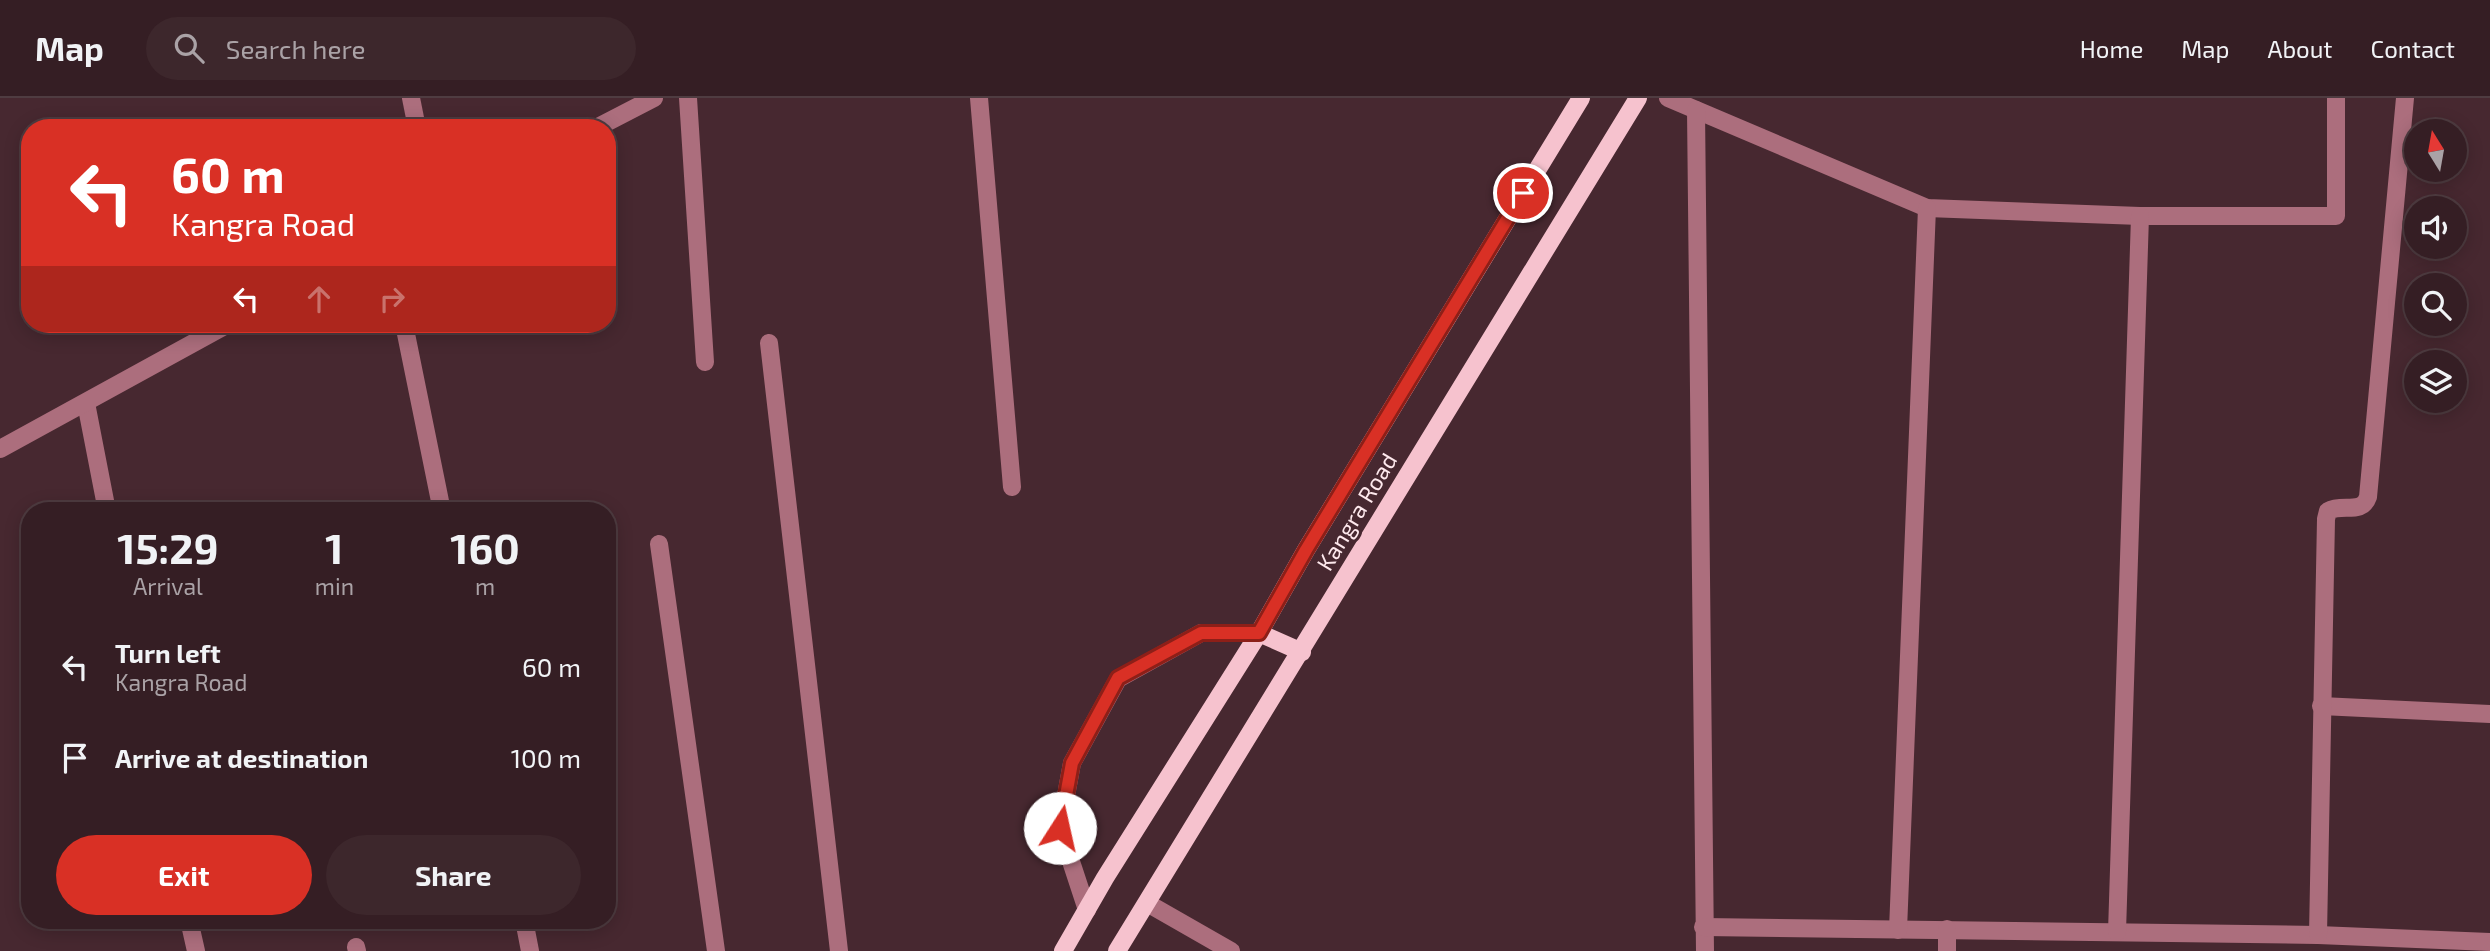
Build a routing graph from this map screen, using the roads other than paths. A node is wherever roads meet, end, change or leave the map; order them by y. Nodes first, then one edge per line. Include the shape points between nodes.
1 (411, 98) edge
2 (654, 98) edge
3 (688, 98) edge
4 (979, 98) edge
5 (1581, 98) edge
6 (1638, 98) edge
7 (1668, 98) edge
8 (2336, 98) edge
9 (2405, 98) edge
10 (1696, 110) junction
11 (415, 119) edge
12 (613, 119) edge
13 (1927, 208) junction
14 (2140, 216) junction
15 (212, 333) edge
16 (406, 333) edge
17 (769, 343) dead end
18 (705, 362) dead end
19 (86, 403) junction
20 (0, 449) edge
21 (1012, 487) dead end
22 (105, 502) edge
23 (440, 502) edge
24 (659, 544) dead end
25 (1259, 633) junction
26 (1302, 652) junction
27 (2321, 706) junction
28 (2490, 714) edge
29 (1146, 903) junction
30 (1087, 910) junction
31 (1703, 927) junction
32 (192, 929) edge
33 (526, 929) edge
34 (1947, 929) junction
35 (1898, 930) junction
36 (2117, 932) junction
37 (2318, 935) junction
38 (2490, 942) edge
39 (2270, 943) edge
40 (196, 951) edge
41 (530, 951) edge
42 (716, 951) edge
43 (839, 951) edge
44 (1063, 951) edge
45 (1117, 951) edge
46 (1231, 951) edge
47 (1705, 951) edge
48 (1947, 951) edge

1 - 11 street
2 - 12 street
3 - 18 street
4 - 21 street
5 - 25 main road, Kangra Road
6 - 26 main road, Kangra Road
7 - 10 street
8 - 14 street via 2336,216
9 - 27 street via 2368,498 2360,508 2328,511 2326,519
10 - 13 street
10 - 31 street
13 - 14 street
13 - 35 street
14 - 36 street
15 - 19 street
16 - 23 street
17 - 43 street
19 - 20 street
19 - 22 street
24 - 42 street
25 - 26 main road
25 - 30 main road, Kangra Road
25 - 30 street via 1201,633 1118,678 1072,763 1060,828
26 - 29 main road, Kangra Road
27 - 28 street
27 - 37 street
29 - 45 main road, Kangra Road
29 - 46 street
30 - 44 main road, Kangra Road
31 - 35 street
31 - 47 street
32 - 40 street
33 - 41 street
34 - 35 street
34 - 36 street
34 - 48 street
36 - 39 street
37 - 38 street
37 - 39 street

